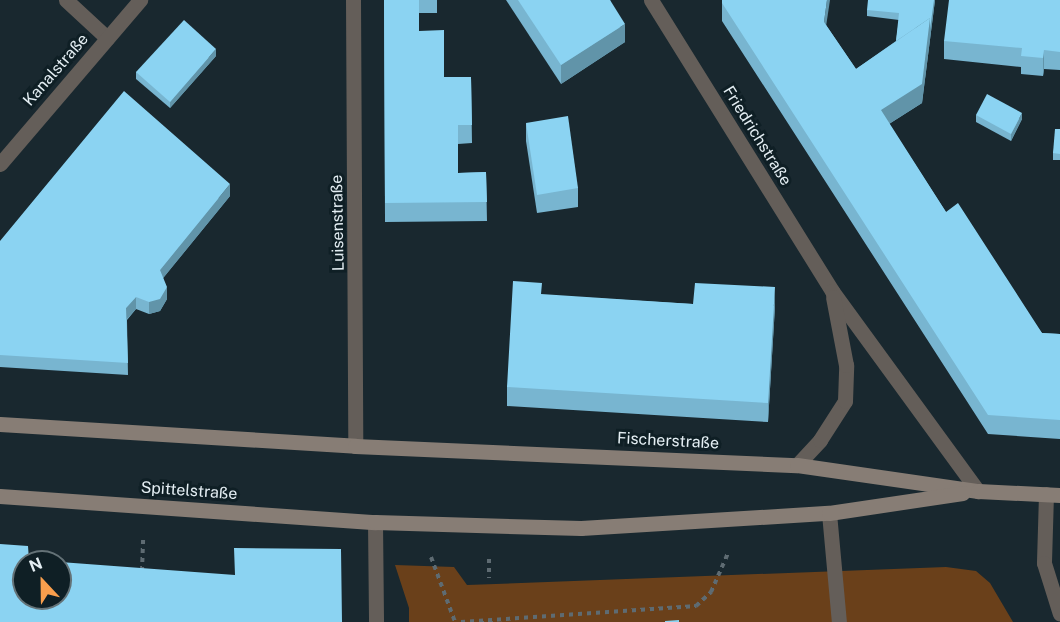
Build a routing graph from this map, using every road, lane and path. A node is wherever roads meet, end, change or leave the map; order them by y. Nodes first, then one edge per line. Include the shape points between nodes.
1 (66, 0) edge
2 (140, 0) edge
3 (353, 0) edge
4 (651, 0) edge
5 (107, 38) junction
6 (0, 164) edge
7 (832, 291) junction
8 (0, 424) edge
9 (355, 446) junction
10 (797, 465) junction
11 (978, 491) junction
12 (1053, 495) edge
13 (0, 496) edge
14 (829, 513) junction
15 (375, 522) junction
16 (143, 540) dead end
17 (728, 553) dead end
18 (430, 556) dead end
19 (489, 559) dead end
20 (152, 576) edge
21 (489, 578) dead end
22 (1060, 614) edge
23 (376, 622) edge
24 (455, 622) edge
25 (461, 622) edge
26 (839, 622) edge

1 - 5 street
2 - 5 street, Kanalstraße
3 - 9 street, Luisenstraße via 358,407
4 - 7 street, Friedrichstraße
5 - 6 street, Kanalstraße
7 - 10 street, Friedrichstraße via 846,365 844,401 820,440
7 - 11 street, Friedrichstraße
8 - 9 main road
9 - 10 main road, Fischerstraße
10 - 11 main road, Fischerstraße
11 - 12 main road, Fischerstraße
11 - 14 main road, Fischerstraße
12 - 22 street via 1044,563
13 - 15 main road, Spittelstraße
14 - 15 main road, Fischerstraße via 581,528
14 - 26 street
15 - 23 street
16 - 20 path via 142,576
17 - 25 path via 711,592 696,606
18 - 24 path
19 - 21 path

